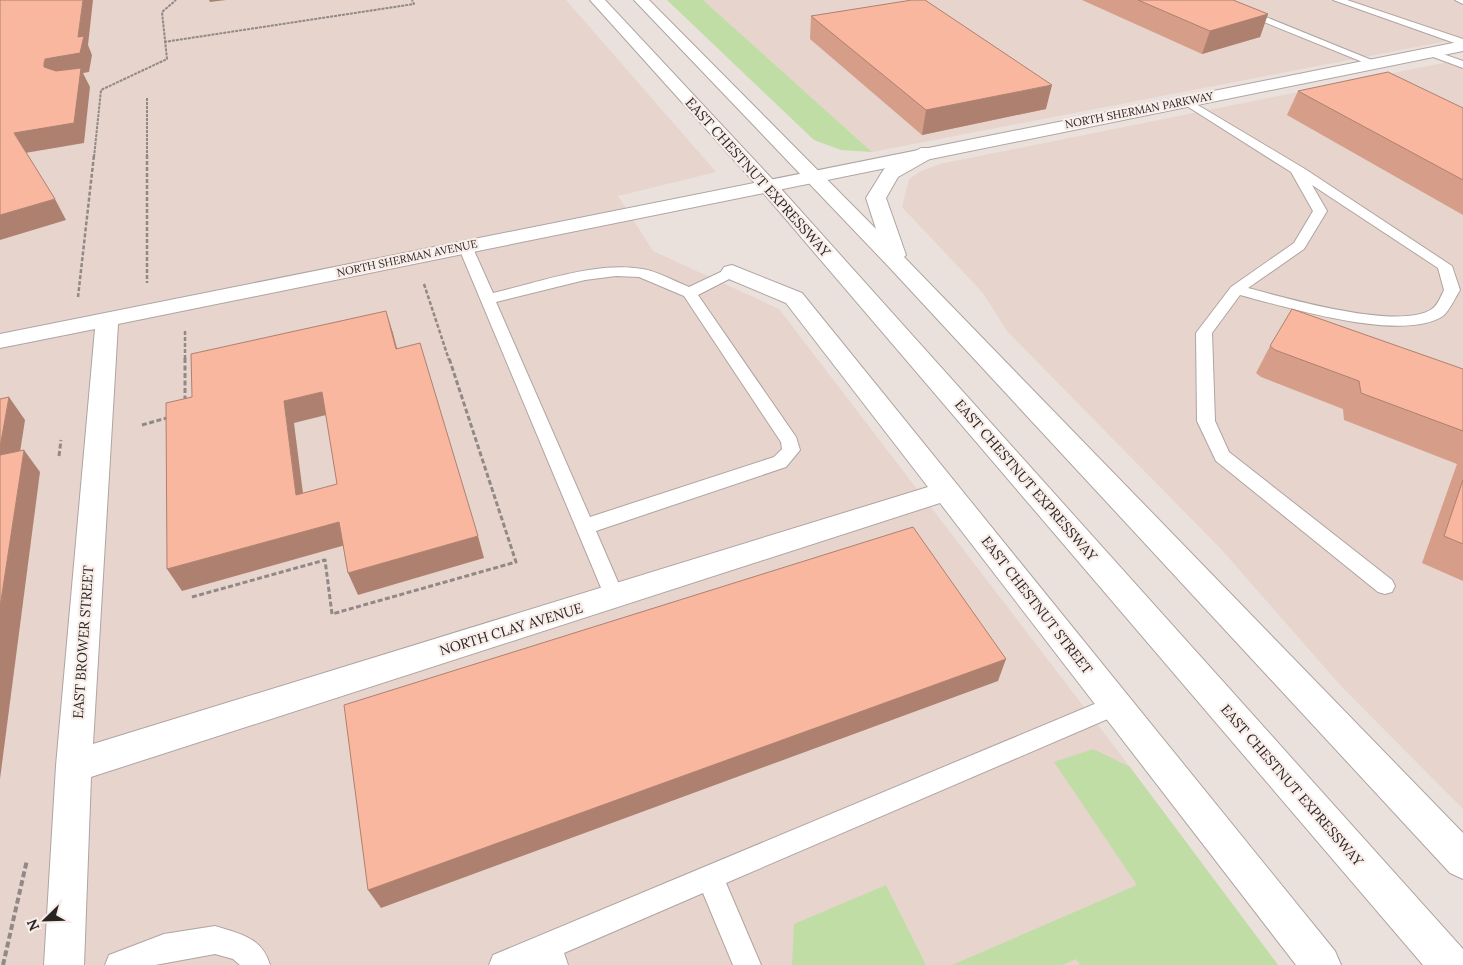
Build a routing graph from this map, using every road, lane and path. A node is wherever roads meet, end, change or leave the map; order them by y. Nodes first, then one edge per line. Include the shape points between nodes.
1 (176, 0) edge
2 (412, 0) edge
3 (597, 0) edge
4 (641, 0) edge
5 (1215, 0) edge
6 (1338, 0) edge
7 (1460, 0) edge
8 (1463, 1) edge
9 (164, 42) junction
10 (1463, 44) edge
11 (1429, 52) junction
12 (1374, 63) junction
13 (1463, 65) edge
14 (147, 98) dead end
15 (1186, 101) junction
16 (928, 152) junction
17 (1296, 170) junction
18 (814, 176) junction
19 (767, 185) junction
20 (465, 246) junction
21 (897, 262) junction
22 (732, 272) joint
23 (422, 276) dead end
24 (147, 286) dead end
25 (1236, 290) junction
26 (688, 293) junction
27 (488, 299) junction
28 (76, 305) dead end
29 (107, 319) junction
30 (185, 324) dead end
31 (0, 341) edge
32 (185, 403) edge
33 (176, 416) edge
34 (142, 425) dead end
35 (61, 435) dead end
36 (65, 464) dead end
37 (947, 491) junction
38 (584, 527) junction
39 (1385, 586) dead end
40 (614, 596) junction
41 (192, 597) dead end
42 (1116, 705) junction
43 (74, 766) junction
44 (29, 852) dead end
45 (1463, 860) edge
46 (710, 878) junction
47 (551, 955) edge
48 (3, 965) edge
49 (64, 965) edge
50 (119, 965) edge
51 (256, 965) edge
52 (503, 965) edge
53 (747, 965) edge
54 (1321, 965) edge
55 (1450, 965) edge

1 - 9 path via 162,12
2 - 9 path via 414,4
3 - 19 street, EAST CHESTNUT EXPRESSWAY
4 - 18 street
5 - 12 lane
6 - 10 lane
7 - 8 lane
9 - 28 path via 167,59 101,90
10 - 11 street, NORTH SHERMAN PARKWAY
11 - 12 street, NORTH SHERMAN PARKWAY
11 - 13 lane
12 - 15 street, NORTH SHERMAN PARKWAY
14 - 24 path
15 - 16 street, NORTH SHERMAN PARKWAY
15 - 17 lane
16 - 18 street, NORTH SHERMAN PARKWAY
16 - 21 street via 891,173 876,198
17 - 25 lane via 1320,211 1299,246
17 - 25 lane via 1445,266 1452,290 1437,313 1409,322 1370,320
18 - 19 street, NORTH SHERMAN AVENUE
18 - 21 street
19 - 20 street, NORTH SHERMAN AVENUE
19 - 55 street, EAST CHESTNUT EXPRESSWAY
20 - 27 lane
20 - 29 street, NORTH SHERMAN AVENUE
21 - 45 street
22 - 26 lane
22 - 37 street, EAST CHESTNUT STREET via 794,298
23 - 41 path via 516,562 332,614 325,560
25 - 39 lane via 1204,333 1206,421 1222,456
26 - 27 lane via 640,273 616,272
26 - 38 lane via 790,441 791,450 780,462
27 - 38 lane
29 - 31 street, NORTH SHERMAN AVENUE
29 - 43 street, EAST BROWER STREET
30 - 32 path
33 - 34 path
35 - 36 path via 59,458
37 - 40 street, NORTH CLAY AVENUE
37 - 42 street, EAST CHESTNUT STREET
38 - 40 lane
40 - 43 street, NORTH CLAY AVENUE
42 - 46 lane
42 - 54 street, EAST CHESTNUT STREET
43 - 49 street, EAST BROWER STREET
44 - 48 path
46 - 47 lane
46 - 53 lane
47 - 52 lane
50 - 51 lane via 164,948 215,940 240,948 254,958

